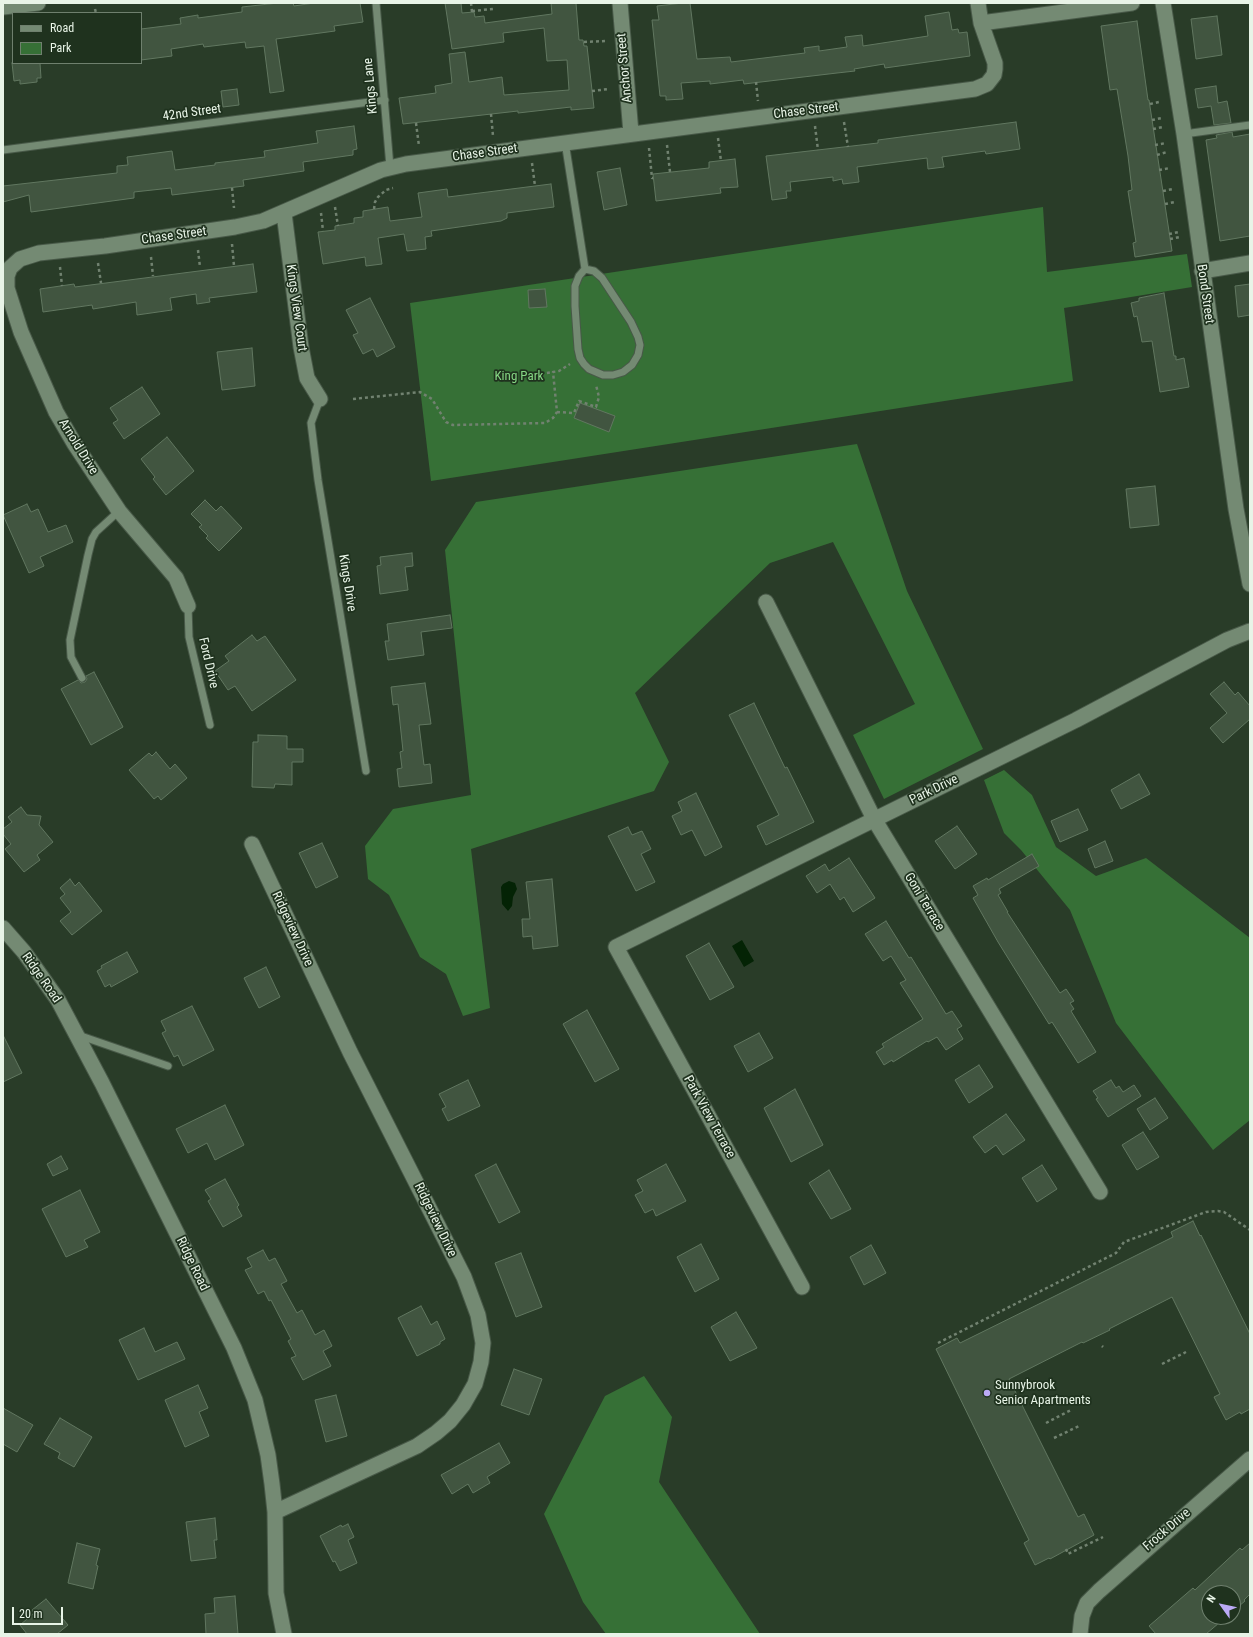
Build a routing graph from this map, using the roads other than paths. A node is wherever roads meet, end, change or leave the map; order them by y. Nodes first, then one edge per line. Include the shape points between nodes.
1 (38, 3) edge
2 (376, 3) edge
3 (620, 3) edge
4 (978, 3) edge
5 (1132, 3) edge
6 (1163, 3) edge
7 (3, 8) edge
8 (982, 23) junction
9 (385, 100) junction
10 (1250, 125) edge
11 (631, 133) junction
12 (1184, 134) junction
13 (565, 142) junction
14 (3, 150) edge
15 (390, 167) junction
16 (284, 213) junction
17 (1250, 264) edge
18 (10, 268) joint
19 (585, 269) junction
20 (1202, 271) junction
21 (320, 400) joint
22 (119, 510) junction
23 (1250, 584) edge
24 (766, 602) dead end
25 (188, 606) joint
26 (1250, 630) edge
27 (82, 678) dead end
28 (210, 725) dead end
29 (366, 771) dead end
30 (874, 819) junction
31 (252, 844) dead end
32 (3, 928) edge
33 (616, 947) joint
34 (75, 1034) junction
35 (168, 1066) dead end
36 (1100, 1192) dead end
37 (802, 1287) dead end
38 (1250, 1459) edge
39 (275, 1512) junction
40 (284, 1634) edge
41 (1080, 1634) edge

1 - 7 street
2 - 9 lane, Kings Lane
3 - 11 street, Anchor Street
4 - 8 street
5 - 8 street
6 - 12 street, Bond Street
8 - 11 street, Chase Street via 995,69 987,84 975,89
9 - 14 lane, 42nd Street
9 - 15 lane, Kings Lane
10 - 12 lane
11 - 13 street, Chase Street
12 - 20 street, Bond Street
13 - 15 street, Chase Street
13 - 19 lane
15 - 16 street, Chase Street
16 - 18 street, Chase Street via 235,227 30,255 20,259
16 - 21 street, Kings View Court via 305,370
17 - 20 street
18 - 22 street, Arnold Drive via 6,276 9,298 56,412
19 - 19 lane via 575,286 580,358 589,369 604,375 623,372 632,365 638,355 638,337 602,278 594,271
20 - 23 street, Bond Street via 1236,509
21 - 29 lane, Kings Drive via 312,423 318,480
22 - 25 street, Arnold Drive via 176,578
22 - 27 lane via 96,532 88,555 70,640 71,657
24 - 30 street, Goni Terrace
25 - 28 lane, Ford Drive via 189,637
26 - 30 street, Park Drive via 1076,720
30 - 33 street, Park Drive
30 - 36 street, Goni Terrace
31 - 39 street, Ridgeview Drive via 350,1052 464,1277 478,1315 484,1343 481,1362 471,1391 450,1421 436,1433 417,1446
32 - 34 street, Ridge Road via 41,974
33 - 37 street, Park View Terrace
34 - 35 lane
34 - 39 street, Ridge Road via 234,1348 255,1400 262,1426
38 - 41 street, Frock Drive via 1125,1566 1087,1603 1082,1616
39 - 40 street, Ridge Road via 276,1593

